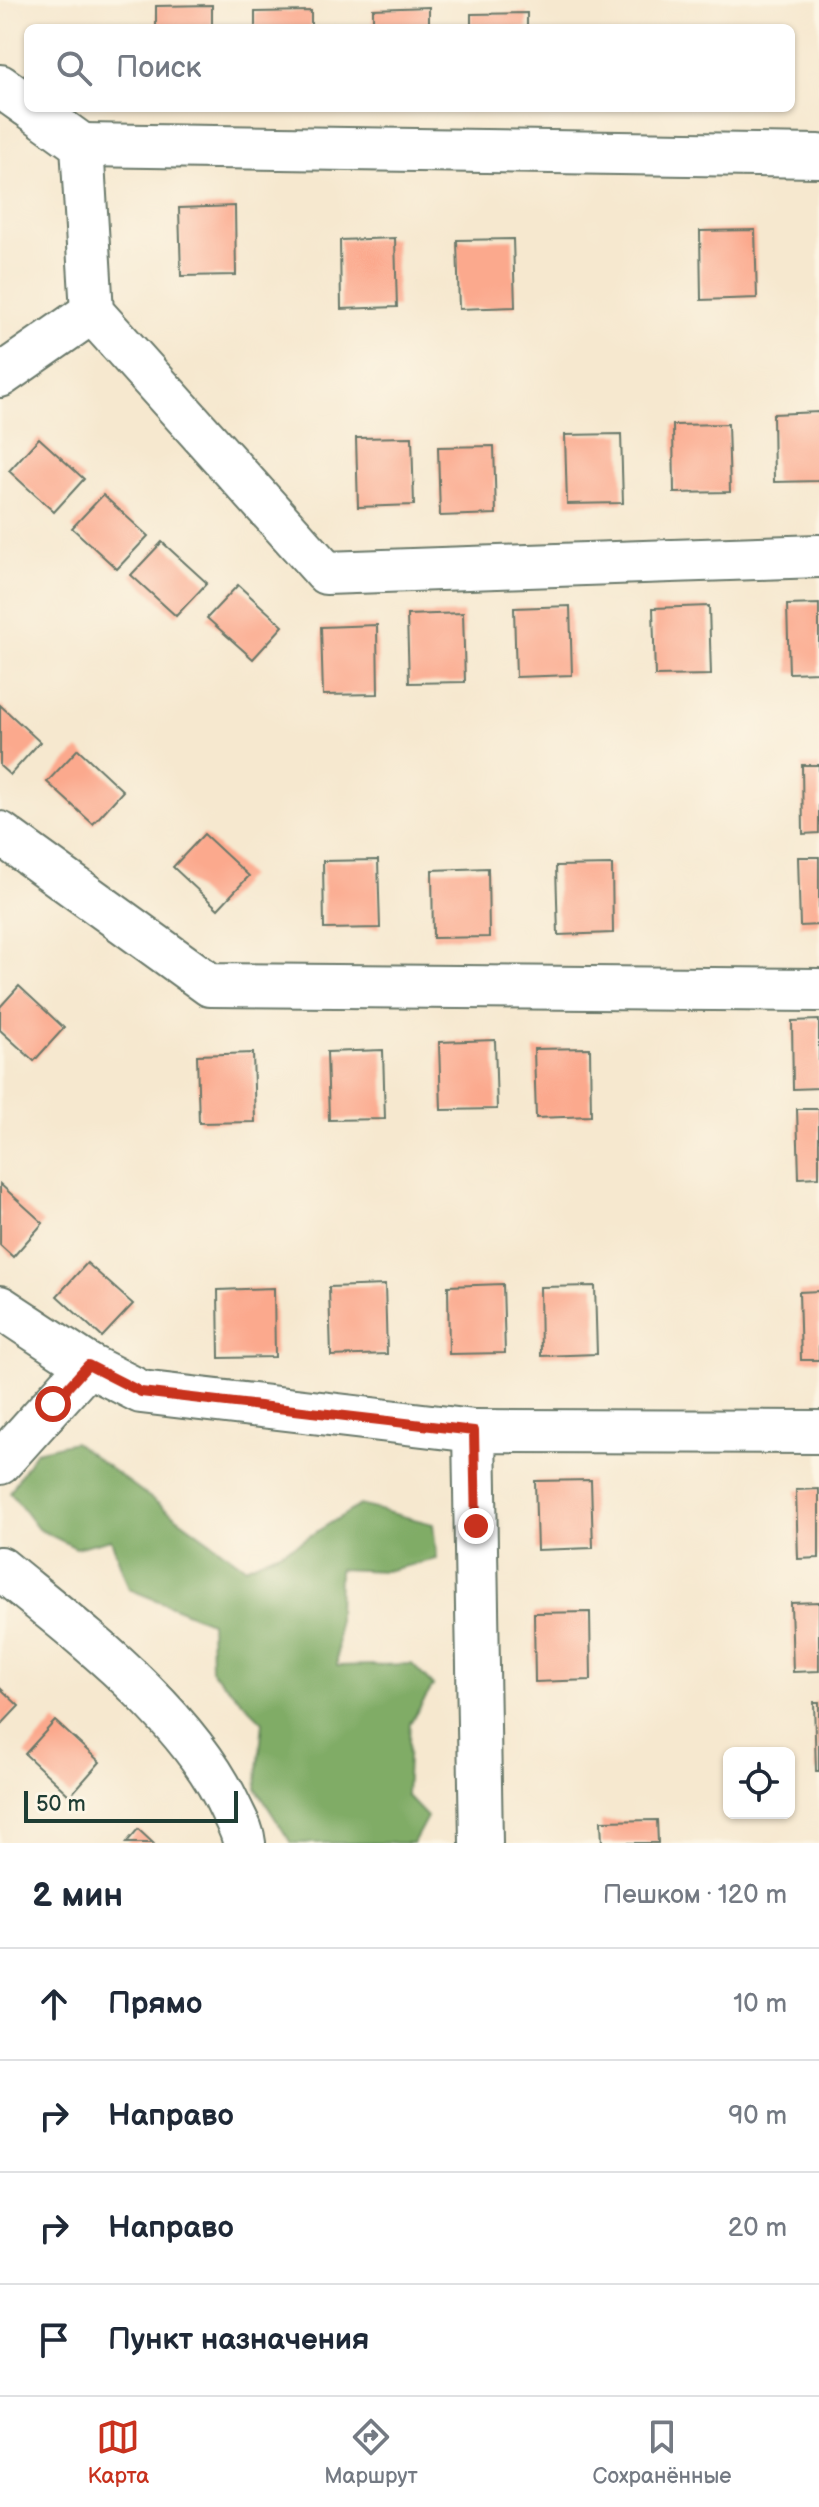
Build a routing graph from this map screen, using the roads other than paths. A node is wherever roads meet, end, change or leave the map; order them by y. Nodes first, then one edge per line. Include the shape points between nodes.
1 (0, 86) edge
2 (24, 103) edge
3 (36, 112) edge
4 (82, 145) junction
5 (819, 156) edge
6 (92, 312) junction
7 (0, 376) edge
8 (819, 556) edge
9 (0, 833) edge
10 (819, 990) edge
11 (0, 1307) edge
12 (88, 1365) junction
13 (474, 1431) junction
14 (819, 1432) edge
15 (0, 1463) edge
16 (0, 1568) edge
17 (244, 1843) edge
18 (481, 1843) edge

1 - 2 street
3 - 4 street
4 - 5 street
4 - 6 street
6 - 7 street
6 - 8 street via 326,573
9 - 10 street via 210,985
11 - 12 street
12 - 13 street via 141,1392
12 - 15 street
13 - 14 street
13 - 18 street
16 - 17 street via 92,1645 195,1745 223,1790

